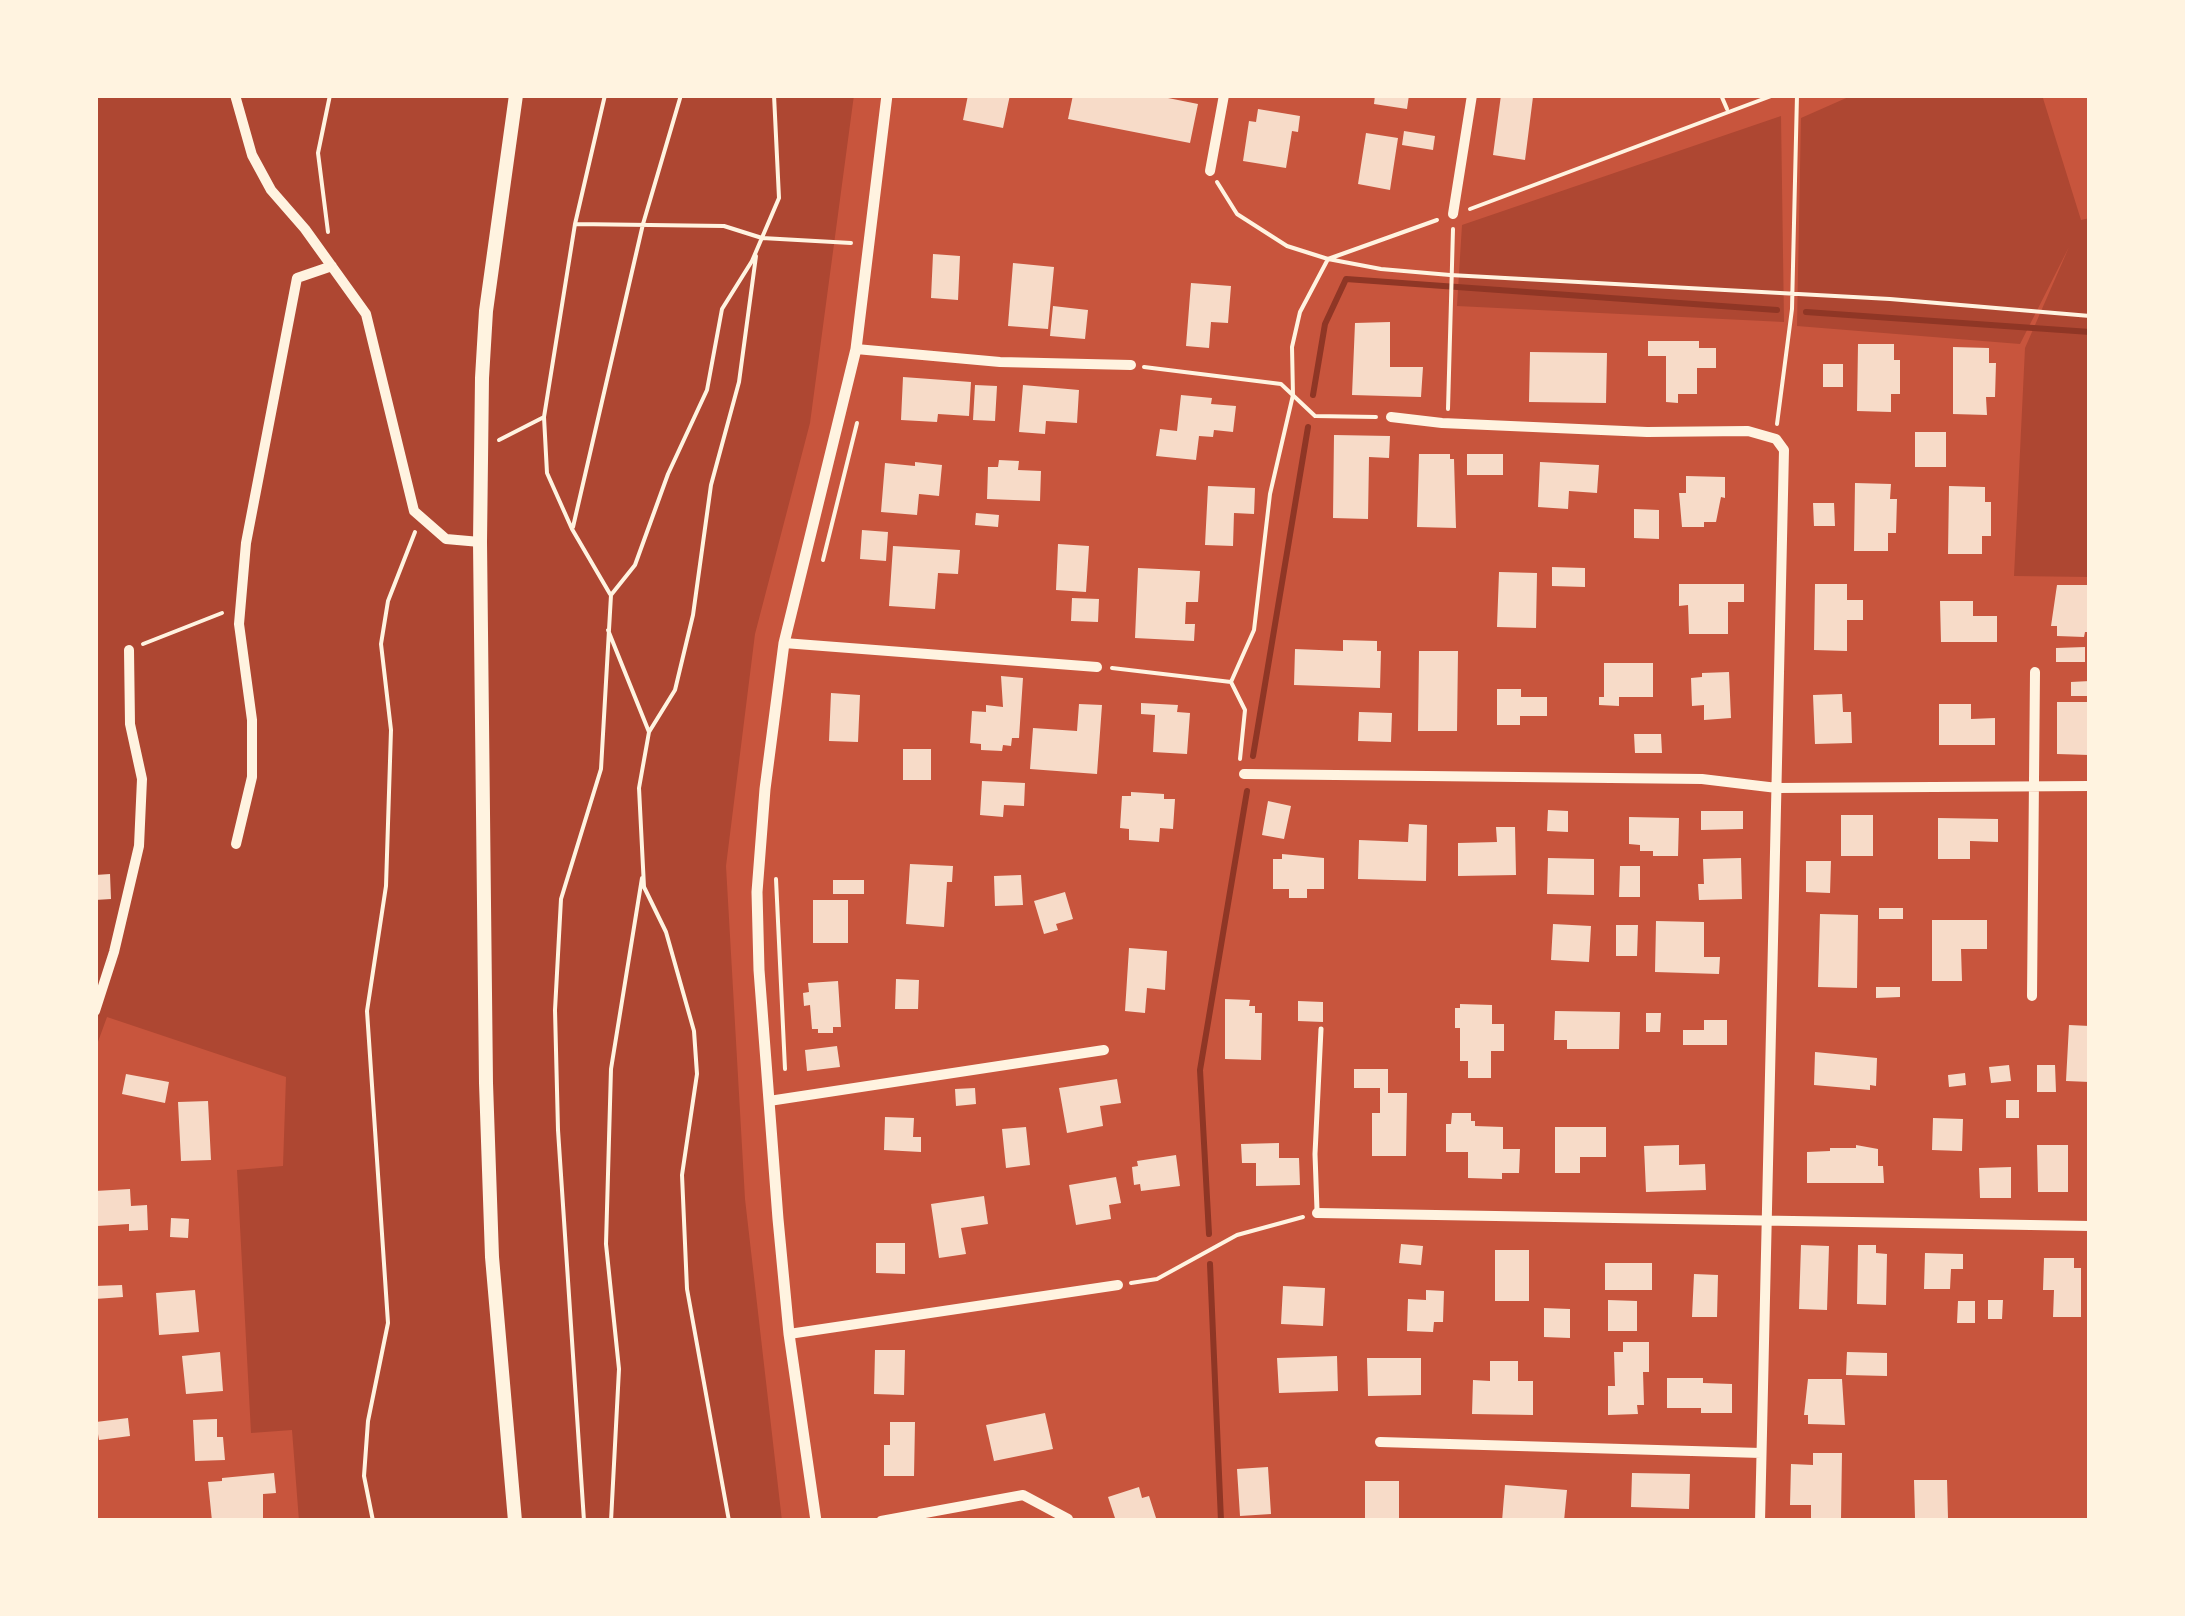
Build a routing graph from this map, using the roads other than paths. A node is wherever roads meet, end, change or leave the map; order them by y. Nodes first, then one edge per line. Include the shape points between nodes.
1 (235, 95) edge
2 (516, 95) edge
3 (887, 95) edge
4 (1224, 95) edge
5 (1472, 95) edge
6 (1210, 172) road end
7 (1454, 214) road end
8 (332, 266) junction
9 (856, 349) junction
10 (1131, 365) road end
11 (1391, 417) road end
12 (480, 542) junction
13 (784, 643) junction
14 (129, 650) road end
15 (1097, 667) road end
16 (2034, 672) dead end
17 (1244, 774) road end
18 (2034, 786) junction
19 (2090, 786) edge
20 (1776, 788) junction
21 (236, 844) dead end
22 (2032, 996) dead end
23 (95, 1012) edge
24 (1321, 1030) dead end
25 (1104, 1050) dead end
26 (769, 1101) junction
27 (1317, 1213) joint
28 (1769, 1219) junction
29 (2090, 1226) edge
30 (1118, 1285) road end
31 (789, 1334) junction
32 (1380, 1442) dead end
33 (1761, 1452) junction
34 (1068, 1518) dead end
35 (516, 1521) edge
36 (816, 1521) edge
37 (881, 1521) edge
38 (1760, 1521) edge

1 - 8 street via 252,155 271,190
2 - 12 main road via 486,311
3 - 9 street
4 - 6 street
5 - 7 street
8 - 12 street via 366,314 414,510 446,539
8 - 21 street via 297,278 246,543 239,624 252,777
9 - 10 street
9 - 13 street
11 - 20 street via 1748,431 1776,438 1784,450
12 - 35 main road via 490,1219
13 - 15 street
13 - 26 street via 757,892
14 - 23 street via 130,724 142,779 139,846
16 - 18 street
17 - 20 street via 1702,779
18 - 19 street
18 - 20 street
18 - 22 street
20 - 28 street
24 - 27 lane
25 - 26 street
26 - 31 street
27 - 28 street
28 - 29 street
28 - 33 street
30 - 31 street
31 - 36 street
32 - 33 street
33 - 38 street
34 - 37 street via 1023,1495

